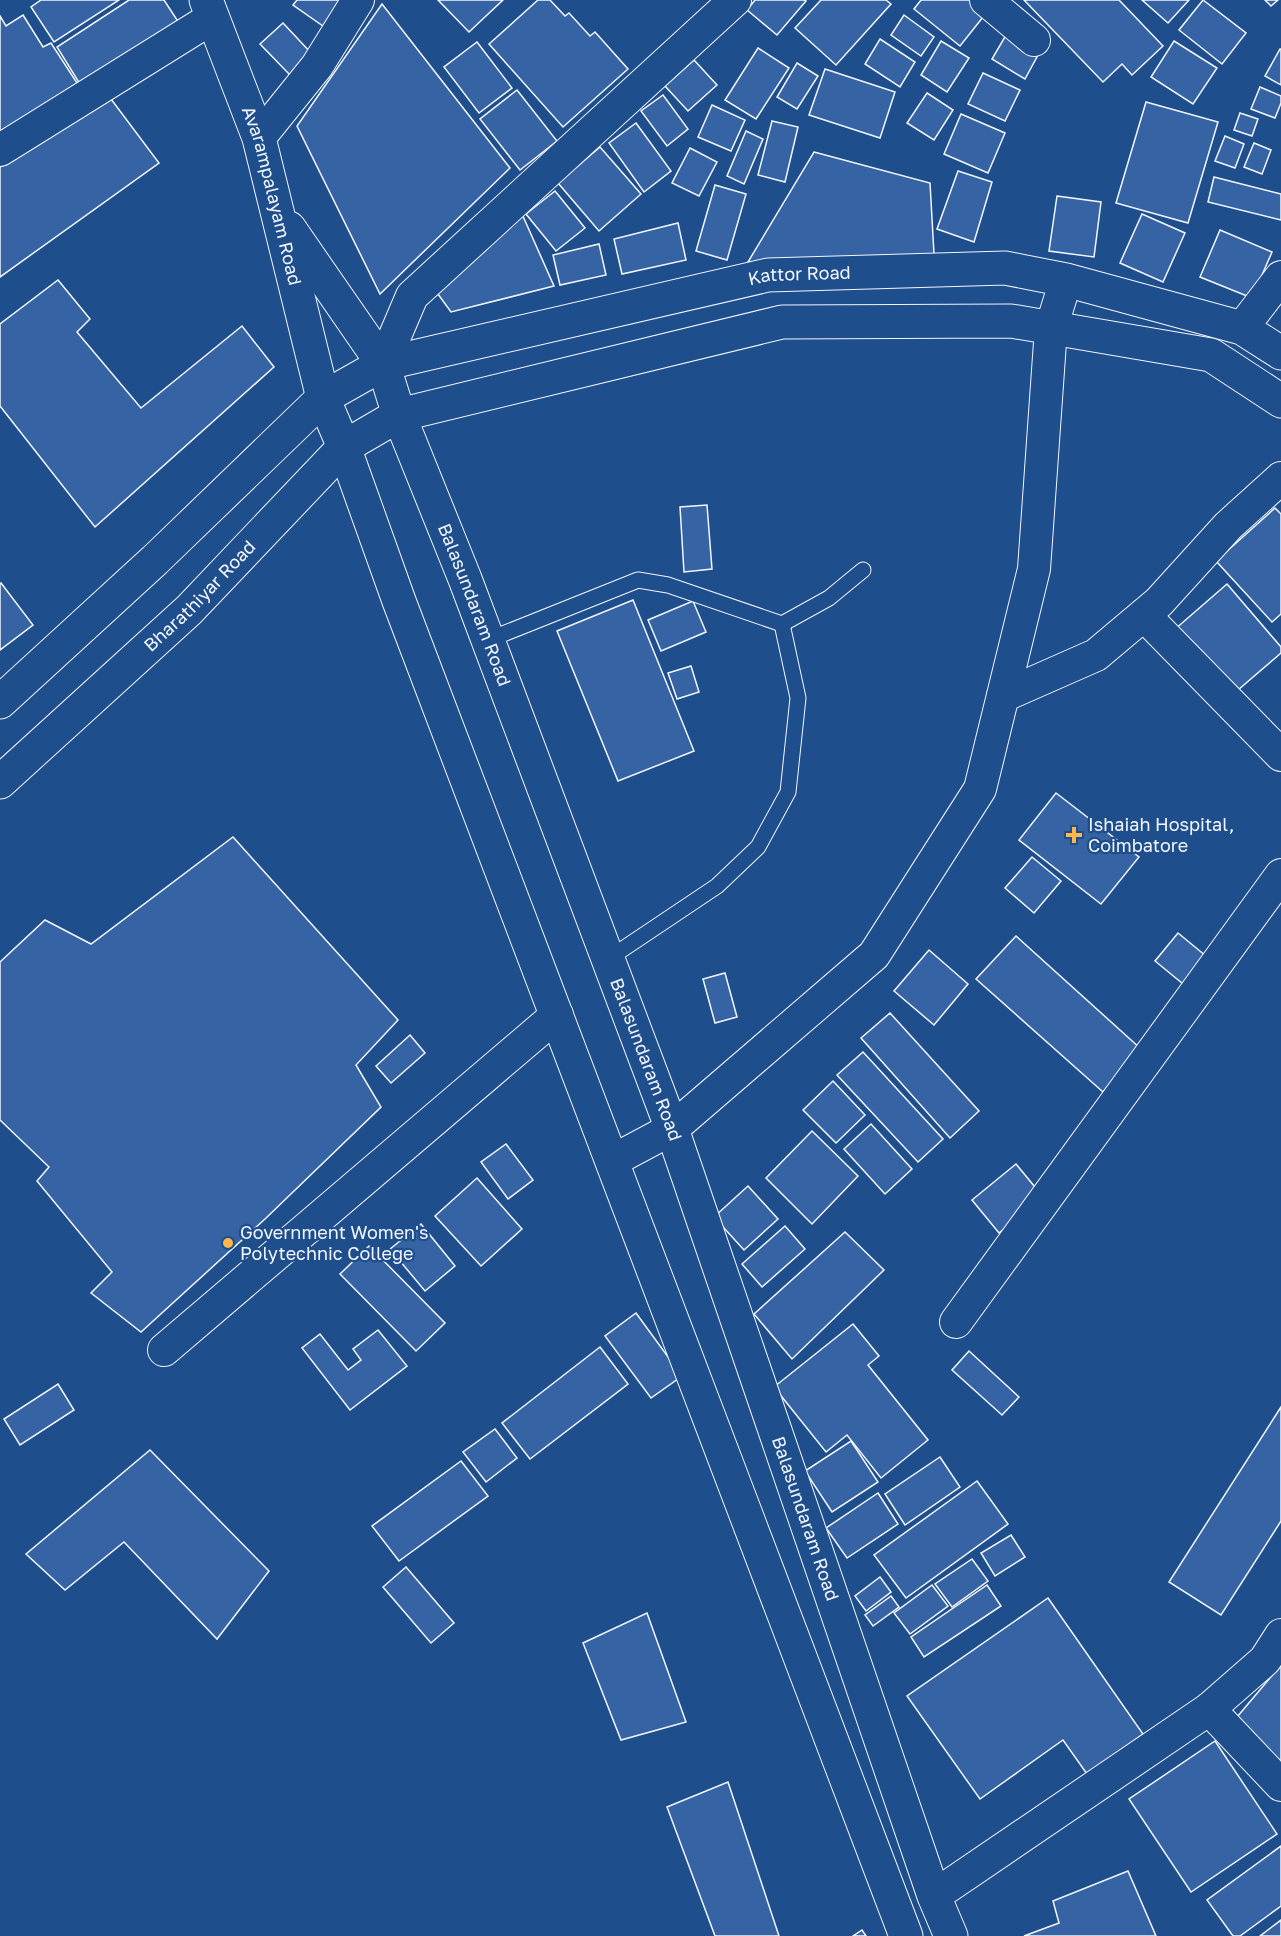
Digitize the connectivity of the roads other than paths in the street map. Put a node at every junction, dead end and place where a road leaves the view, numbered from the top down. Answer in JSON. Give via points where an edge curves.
{"nodes":[{"id":1,"x":358,"y":0,"type":"edge"},
{"id":2,"x":735,"y":0,"type":"edge"},
{"id":3,"x":986,"y":0,"type":"edge"},
{"id":4,"x":209,"y":9,"type":"edge"},
{"id":5,"x":1034,"y":40,"type":"dead end"},
{"id":6,"x":259,"y":138,"type":"junction"},
{"id":7,"x":0,"y":150,"type":"edge"},
{"id":8,"x":278,"y":212,"type":"junction"},
{"id":9,"x":1281,"y":277,"type":"edge"},
{"id":10,"x":1066,"y":280,"type":"junction"},
{"id":11,"x":1051,"y":328,"type":"junction"},
{"id":12,"x":1242,"y":328,"type":"junction"},
{"id":13,"x":1281,"y":353,"type":"edge"},
{"id":14,"x":383,"y":364,"type":"junction"},
{"id":15,"x":323,"y":398,"type":"junction"},
{"id":16,"x":1281,"y":401,"type":"edge"},
{"id":17,"x":399,"y":415,"type":"junction"},
{"id":18,"x":344,"y":447,"type":"junction"},
{"id":19,"x":1281,"y":478,"type":"edge"},
{"id":20,"x":864,"y":570,"type":"dead end"},
{"id":21,"x":1144,"y":615,"type":"junction"},
{"id":22,"x":782,"y":624,"type":"junction"},
{"id":23,"x":488,"y":640,"type":"junction"},
{"id":24,"x":1003,"y":696,"type":"junction"},
{"id":25,"x":0,"y":702,"type":"edge"},
{"id":26,"x":1281,"y":755,"type":"edge"},
{"id":27,"x":0,"y":782,"type":"edge"},
{"id":28,"x":1281,"y":875,"type":"edge"},
{"id":29,"x":608,"y":959,"type":"junction"},
{"id":30,"x":556,"y":1015,"type":"junction"},
{"id":31,"x":672,"y":1129,"type":"junction"},
{"id":32,"x":612,"y":1161,"type":"junction"},
{"id":33,"x":956,"y":1322,"type":"dead end"},
{"id":34,"x":164,"y":1350,"type":"dead end"},
{"id":35,"x":1281,"y":1635,"type":"edge"},
{"id":36,"x":1209,"y":1708,"type":"junction"},
{"id":37,"x":1281,"y":1785,"type":"edge"},
{"id":38,"x":933,"y":1896,"type":"junction"},
{"id":39,"x":906,"y":1936,"type":"edge"},
{"id":40,"x":951,"y":1936,"type":"edge"}],
"edges":[{"from":1,"to":6,"type":"street","via":[[317,66]]},
{"from":2,"to":14,"type":"street","via":[[412,296]]},
{"from":3,"to":5,"type":"street"},
{"from":4,"to":6,"type":"main road","name":"Avarampalayam Road"},
{"from":4,"to":7,"type":"street"},
{"from":6,"to":8,"type":"main road","name":"Avarampalayam Road"},
{"from":8,"to":14,"type":"main road","name":"Balasundaram Road"},
{"from":8,"to":15,"type":"main road","name":"Avarampalayam Road"},
{"from":9,"to":12,"type":"street"},
{"from":10,"to":11,"type":"street"},
{"from":10,"to":12,"type":"main road","name":"Kattor Road"},
{"from":10,"to":14,"type":"main road","name":"Kattor Road","via":[[1005,268],[768,275]]},
{"from":11,"to":16,"type":"main road","via":[[1211,355]]},
{"from":11,"to":17,"type":"main road","via":[[1011,321],[782,322]]},
{"from":11,"to":24,"type":"street","via":[[1034,569]]},
{"from":12,"to":13,"type":"main road","name":"Kattor Road"},
{"from":14,"to":15,"type":"main road","name":"Kattor Road"},
{"from":14,"to":17,"type":"main road","name":"Balasundaram Road"},
{"from":15,"to":18,"type":"main road"},
{"from":15,"to":25,"type":"main road"},
{"from":17,"to":18,"type":"main road","name":"Bharathiyar Road"},
{"from":17,"to":23,"type":"main road","name":"Balasundaram Road"},
{"from":18,"to":27,"type":"main road","name":"Bharathiyar Road","via":[[189,610]]},
{"from":18,"to":30,"type":"main road"},
{"from":19,"to":21,"type":"street","via":[[1228,526]]},
{"from":20,"to":22,"type":"lane","via":[[829,598]]},
{"from":21,"to":24,"type":"street","via":[[1096,655]]},
{"from":21,"to":26,"type":"street"},
{"from":22,"to":23,"type":"lane","via":[[668,585],[638,580]]},
{"from":22,"to":29,"type":"lane","via":[[798,698],[788,792],[758,847],[717,886]]},
{"from":23,"to":29,"type":"main road","name":"Balasundaram Road"},
{"from":24,"to":31,"type":"street","via":[[980,789],[874,955]]},
{"from":28,"to":33,"type":"street"},
{"from":29,"to":31,"type":"main road","name":"Balasundaram Road"},
{"from":30,"to":32,"type":"main road"},
{"from":30,"to":34,"type":"street"},
{"from":31,"to":32,"type":"street"},
{"from":31,"to":38,"type":"main road","name":"Balasundaram Road"},
{"from":32,"to":39,"type":"main road"},
{"from":35,"to":36,"type":"street","via":[[1265,1660]]},
{"from":36,"to":37,"type":"street"},
{"from":36,"to":38,"type":"street"},
{"from":38,"to":40,"type":"main road","name":"Balasundaram Road"}]}
